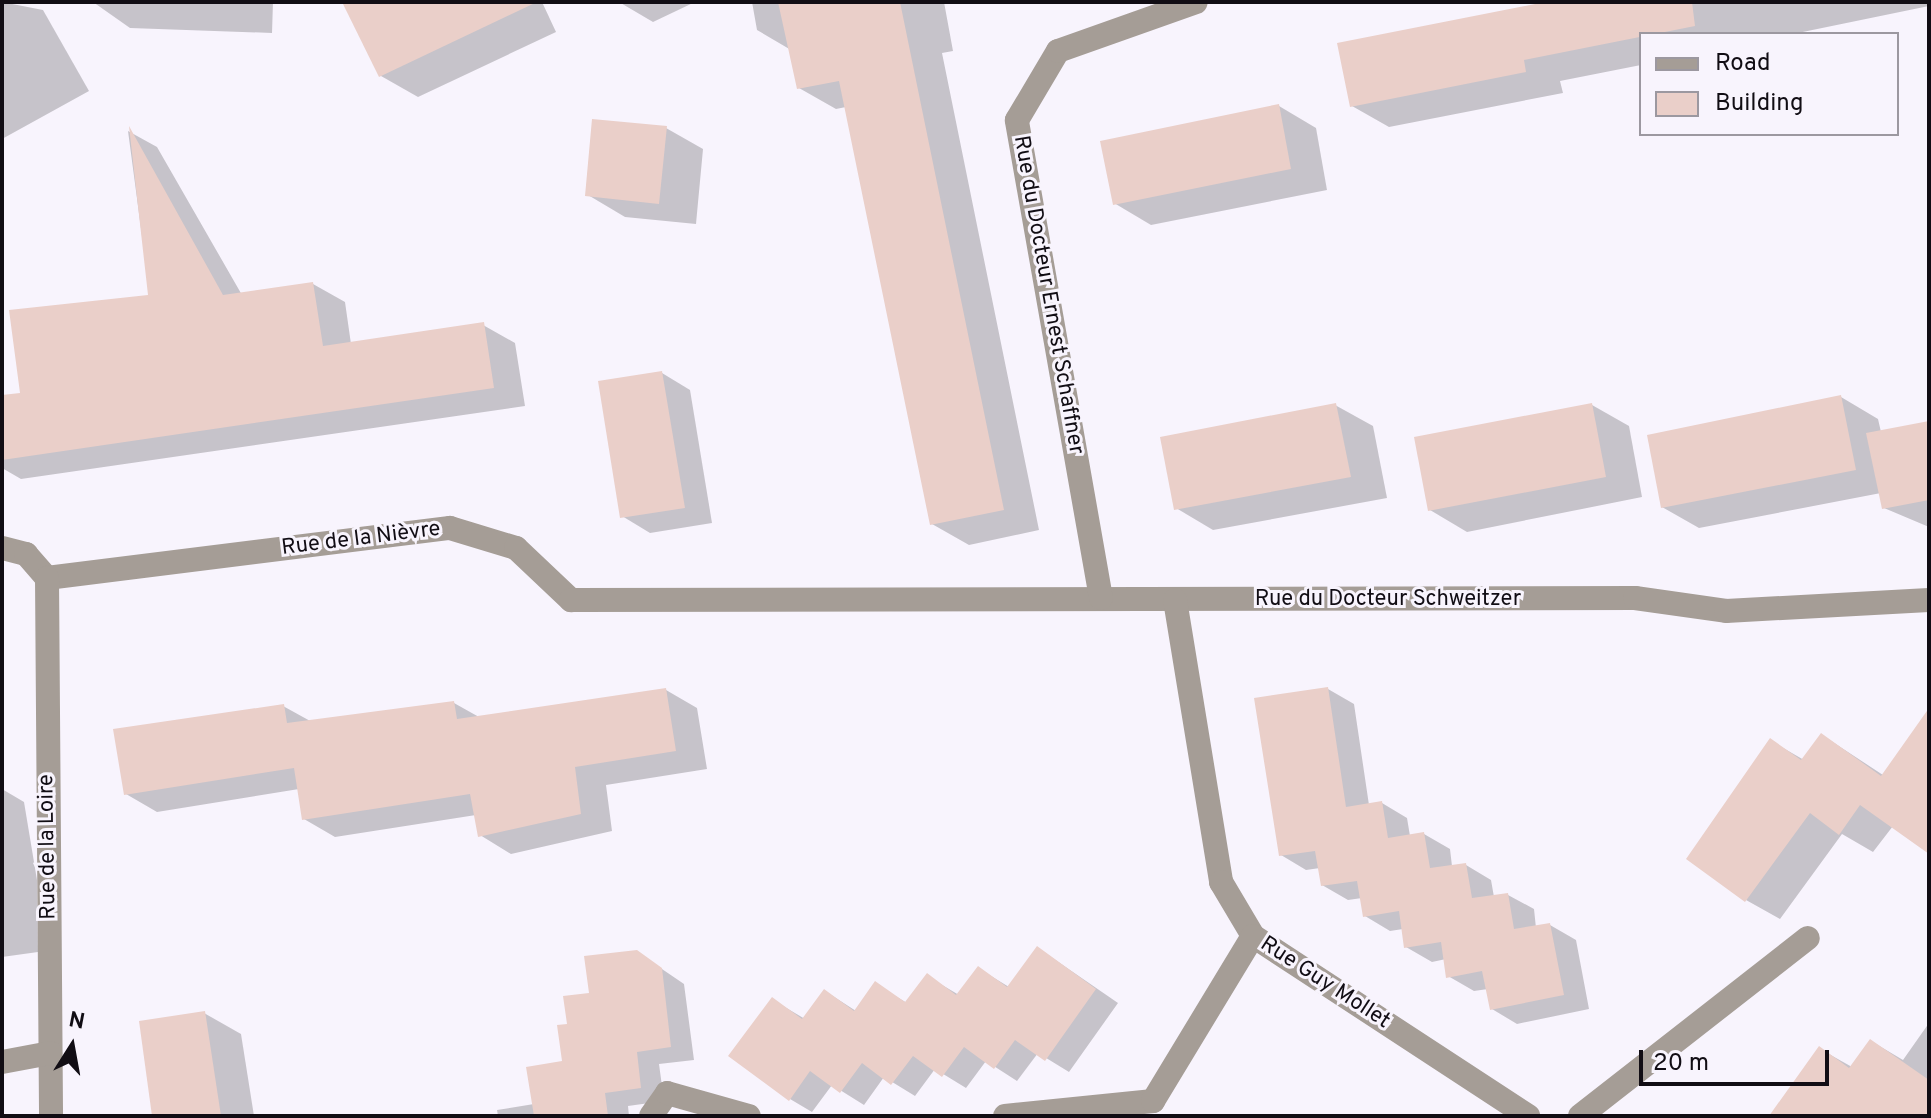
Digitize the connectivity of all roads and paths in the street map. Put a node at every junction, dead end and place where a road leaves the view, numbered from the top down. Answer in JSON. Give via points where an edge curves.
{"nodes":[{"id":1,"x":1196,"y":2,"type":"edge"},
{"id":2,"x":2,"y":548,"type":"edge"},
{"id":3,"x":47,"y":578,"type":"junction"},
{"id":4,"x":1101,"y":598,"type":"junction"},
{"id":5,"x":845,"y":599,"type":"joint"},
{"id":6,"x":1175,"y":600,"type":"junction"},
{"id":7,"x":1929,"y":600,"type":"edge"},
{"id":8,"x":1253,"y":936,"type":"junction"},
{"id":9,"x":1808,"y":938,"type":"dead end"},
{"id":10,"x":50,"y":1053,"type":"junction"},
{"id":11,"x":2,"y":1062,"type":"edge"},
{"id":12,"x":51,"y":1116,"type":"edge"},
{"id":13,"x":651,"y":1116,"type":"edge"},
{"id":14,"x":749,"y":1116,"type":"edge"},
{"id":15,"x":1005,"y":1116,"type":"edge"},
{"id":16,"x":1528,"y":1116,"type":"edge"},
{"id":17,"x":1580,"y":1116,"type":"edge"}],
"edges":[{"from":1,"to":4,"type":"street","name":"Rue du Docteur Ernest Schaffner","via":[[1058,51],[1017,120]]},
{"from":2,"to":3,"type":"street","via":[[26,554]]},
{"from":3,"to":5,"type":"street","name":"Rue de la Nièvre","via":[[450,528],[516,548],[571,600]]},
{"from":3,"to":10,"type":"street","name":"Rue de la Loire"},
{"from":4,"to":5,"type":"street","name":"Rue du Docteur Schweitzer"},
{"from":4,"to":6,"type":"street","name":"Rue du Docteur Schweitzer"},
{"from":6,"to":7,"type":"street","name":"Rue du Docteur Schweitzer","via":[[1635,598],[1726,611]]},
{"from":6,"to":8,"type":"street","name":"Rue Guy Mollet","via":[[1221,882]]},
{"from":8,"to":15,"type":"street","via":[[1153,1101]]},
{"from":8,"to":16,"type":"street","name":"Rue Guy Mollet"},
{"from":9,"to":17,"type":"street"},
{"from":10,"to":11,"type":"street"},
{"from":10,"to":12,"type":"street","name":"Rue de la Loire"},
{"from":13,"to":14,"type":"street","via":[[667,1093]]}]}
